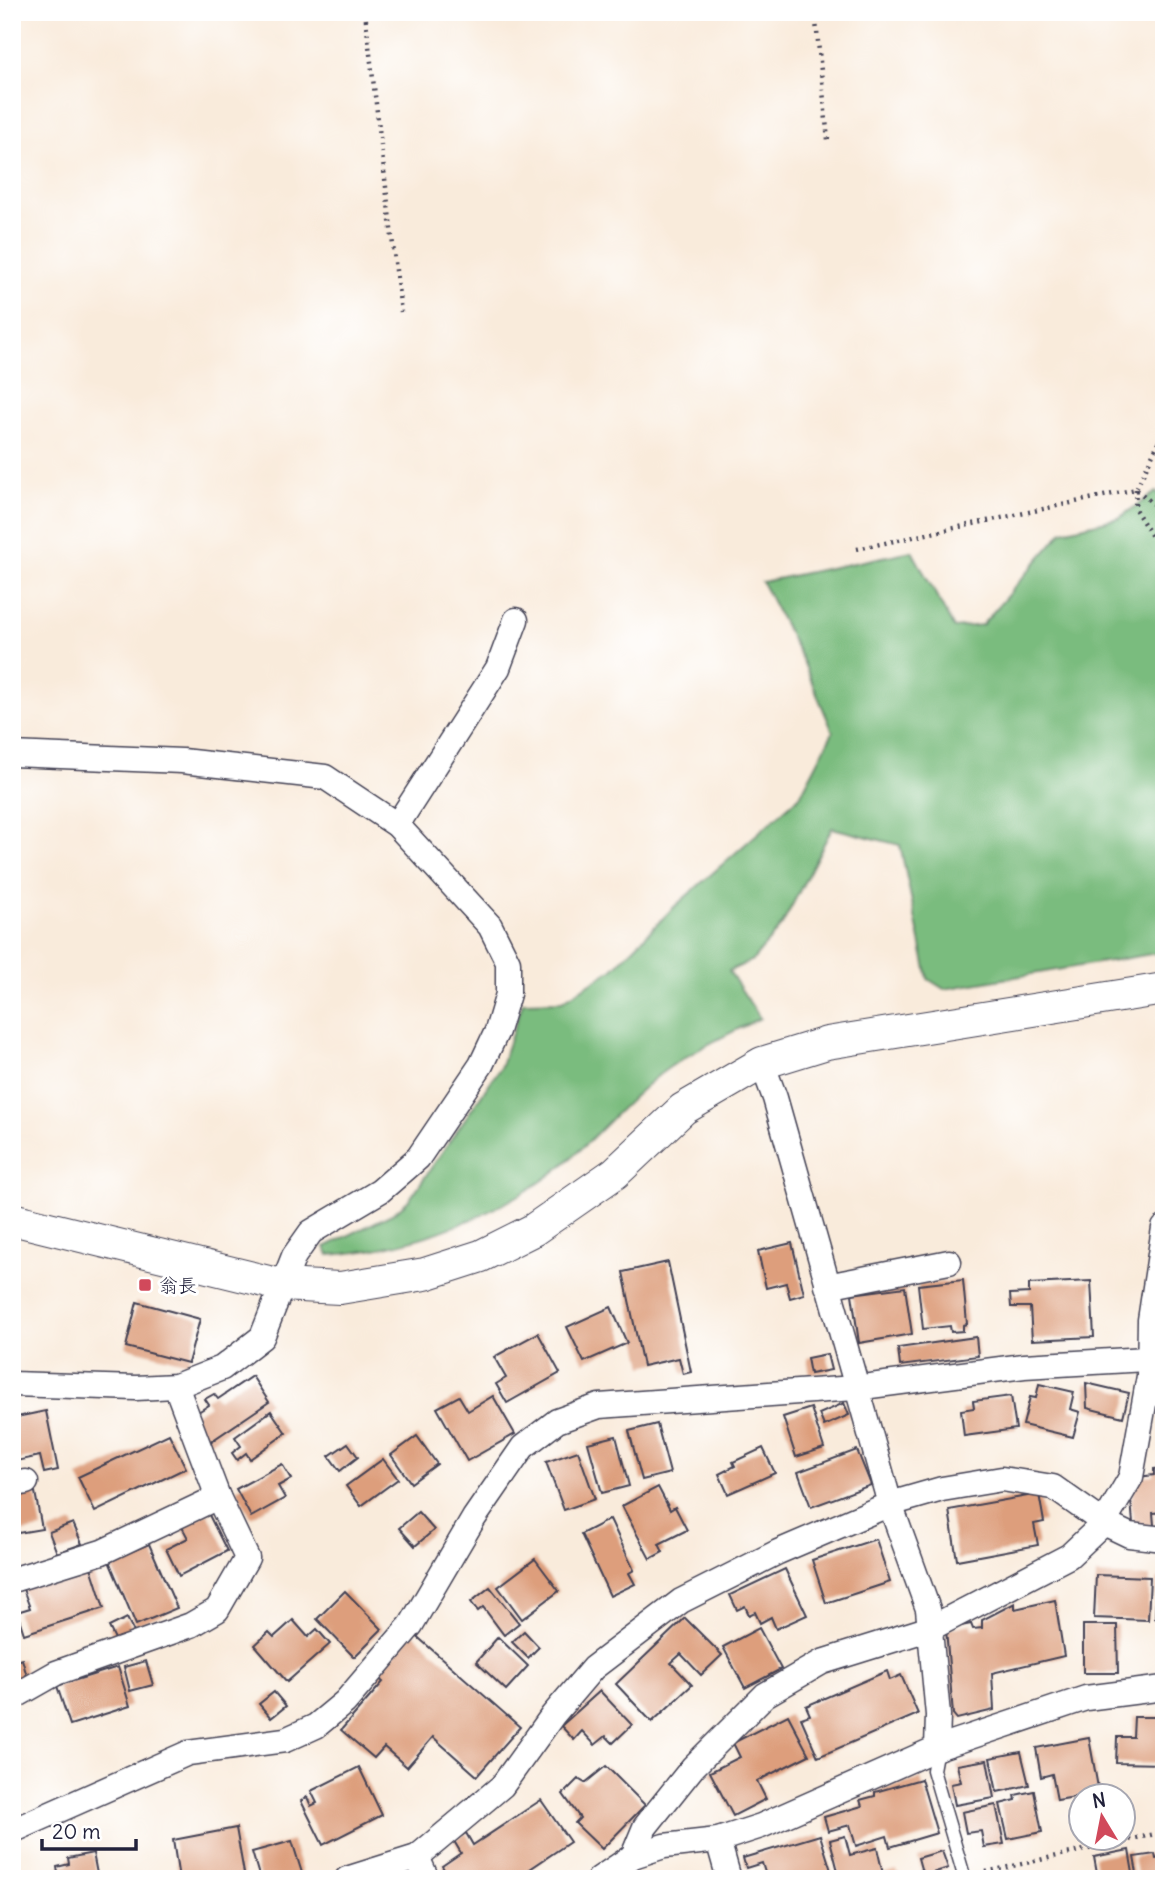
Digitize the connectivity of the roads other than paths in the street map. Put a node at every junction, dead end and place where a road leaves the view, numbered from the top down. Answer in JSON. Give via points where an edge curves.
{"nodes":[{"id":1,"x":516,"y":620,"type":"dead end"},
{"id":2,"x":12,"y":754,"type":"edge"},
{"id":3,"x":397,"y":825,"type":"junction"},
{"id":4,"x":1164,"y":989,"type":"edge"},
{"id":5,"x":762,"y":1063,"type":"junction"},
{"id":6,"x":12,"y":1219,"type":"edge"},
{"id":7,"x":1164,"y":1228,"type":"edge"},
{"id":8,"x":949,"y":1262,"type":"dead end"},
{"id":9,"x":281,"y":1285,"type":"junction"},
{"id":10,"x":827,"y":1286,"type":"junction"},
{"id":11,"x":1157,"y":1359,"type":"edge"},
{"id":12,"x":12,"y":1384,"type":"edge"},
{"id":13,"x":176,"y":1386,"type":"junction"},
{"id":14,"x":855,"y":1388,"type":"junction"},
{"id":15,"x":218,"y":1497,"type":"junction"},
{"id":16,"x":890,"y":1504,"type":"junction"},
{"id":17,"x":1104,"y":1523,"type":"junction"},
{"id":18,"x":1164,"y":1539,"type":"edge"},
{"id":19,"x":12,"y":1580,"type":"edge"},
{"id":20,"x":930,"y":1628,"type":"junction"},
{"id":21,"x":1164,"y":1688,"type":"edge"},
{"id":22,"x":12,"y":1698,"type":"edge"},
{"id":23,"x":937,"y":1748,"type":"junction"},
{"id":24,"x":12,"y":1831,"type":"edge"},
{"id":25,"x":718,"y":1840,"type":"junction"},
{"id":26,"x":633,"y":1856,"type":"junction"},
{"id":27,"x":422,"y":1868,"type":"edge"},
{"id":28,"x":965,"y":1878,"type":"edge"},
{"id":29,"x":347,"y":1879,"type":"edge"},
{"id":30,"x":599,"y":1879,"type":"edge"},
{"id":31,"x":729,"y":1879,"type":"edge"}],
"edges":[{"from":1,"to":3,"type":"street","via":[[498,668]]},
{"from":2,"to":3,"type":"street","via":[[182,761],[325,777]]},
{"from":3,"to":9,"type":"street","via":[[491,926],[508,962],[508,994],[481,1065],[418,1158],[380,1191],[312,1232],[293,1256]]},
{"from":4,"to":5,"type":"street","via":[[827,1043]]},
{"from":5,"to":9,"type":"street","via":[[684,1109],[615,1173],[533,1230],[481,1256],[425,1274],[340,1288]]},
{"from":5,"to":10,"type":"street"},
{"from":6,"to":9,"type":"street"},
{"from":7,"to":11,"type":"street","via":[[1150,1320]]},
{"from":8,"to":10,"type":"street"},
{"from":9,"to":13,"type":"street","via":[[262,1337],[222,1368]]},
{"from":10,"to":14,"type":"street"},
{"from":11,"to":14,"type":"street","via":[[1024,1366]]},
{"from":11,"to":17,"type":"street","via":[[1131,1477]]},
{"from":12,"to":13,"type":"street"},
{"from":13,"to":15,"type":"street"},
{"from":14,"to":16,"type":"street"},
{"from":14,"to":24,"type":"street","via":[[599,1406],[558,1421],[523,1447],[474,1518],[411,1625],[345,1702],[316,1726],[285,1741],[188,1753]]},
{"from":15,"to":19,"type":"street","via":[[102,1552]]},
{"from":15,"to":22,"type":"street","via":[[247,1558],[217,1610],[171,1633],[56,1673]]},
{"from":16,"to":17,"type":"street","via":[[1002,1479],[1053,1487]]},
{"from":16,"to":20,"type":"street","via":[[928,1609]]},
{"from":16,"to":27,"type":"street","via":[[681,1601],[632,1635],[593,1668],[502,1786]]},
{"from":17,"to":18,"type":"street","via":[[1129,1535]]},
{"from":17,"to":20,"type":"street","via":[[1069,1556]]},
{"from":20,"to":23,"type":"street"},
{"from":20,"to":26,"type":"street","via":[[822,1662],[765,1695],[693,1767],[645,1827]]},
{"from":21,"to":23,"type":"street","via":[[1086,1698]]},
{"from":23,"to":25,"type":"street","via":[[761,1826]]},
{"from":23,"to":28,"type":"lane","via":[[933,1770]]},
{"from":25,"to":26,"type":"street","via":[[664,1846]]},
{"from":25,"to":31,"type":"street"},
{"from":26,"to":30,"type":"street"},
{"from":27,"to":29,"type":"street"}]}
